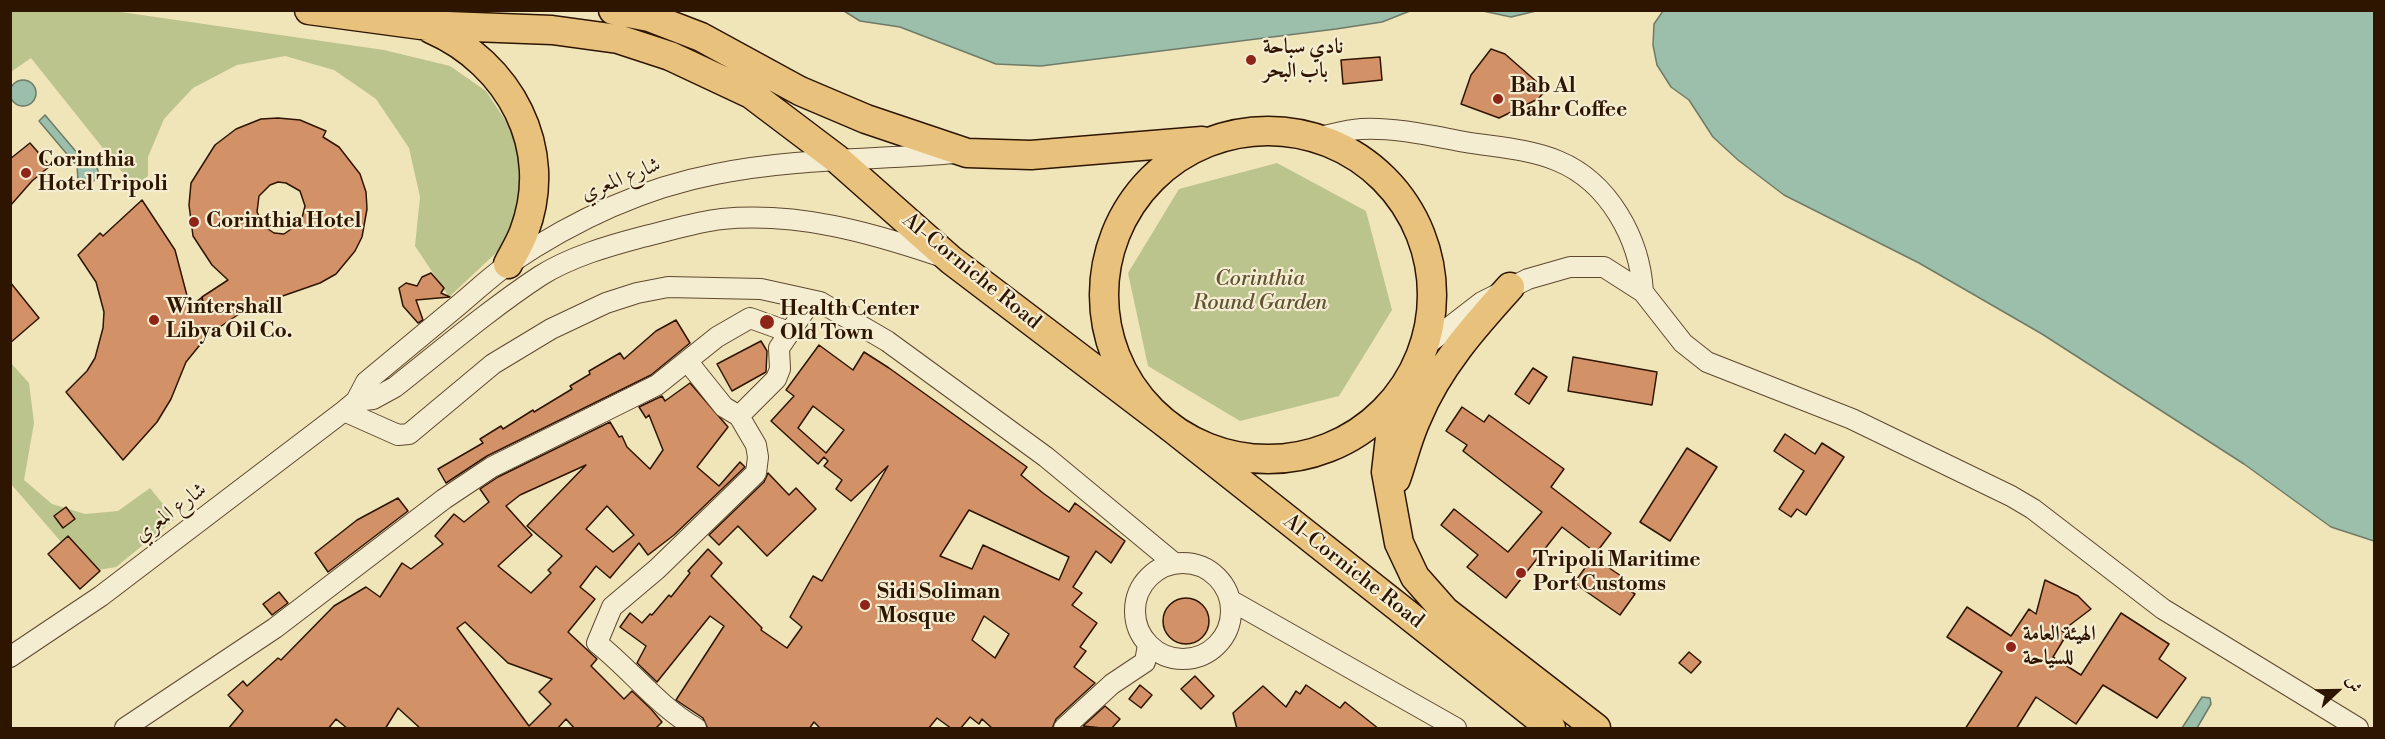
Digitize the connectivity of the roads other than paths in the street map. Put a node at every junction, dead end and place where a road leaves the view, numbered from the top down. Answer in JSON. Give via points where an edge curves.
{"nodes":[{"id":1,"x":309,"y":10,"type":"edge"},
{"id":2,"x":613,"y":10,"type":"edge"},
{"id":3,"x":421,"y":25,"type":"junction"},
{"id":4,"x":1316,"y":138,"type":"junction"},
{"id":5,"x":1213,"y":140,"type":"junction"},
{"id":6,"x":967,"y":153,"type":"junction"},
{"id":7,"x":837,"y":159,"type":"junction"},
{"id":8,"x":1630,"y":234,"type":"junction"},
{"id":9,"x":951,"y":260,"type":"junction"},
{"id":10,"x":508,"y":264,"type":"junction"},
{"id":11,"x":1604,"y":267,"type":"junction"},
{"id":12,"x":1510,"y":287,"type":"junction"},
{"id":13,"x":749,"y":288,"type":"junction"},
{"id":14,"x":1643,"y":292,"type":"junction"},
{"id":15,"x":811,"y":301,"type":"junction"},
{"id":16,"x":750,"y":318,"type":"junction"},
{"id":17,"x":789,"y":332,"type":"junction"},
{"id":18,"x":1425,"y":346,"type":"junction"},
{"id":19,"x":688,"y":362,"type":"junction"},
{"id":20,"x":1394,"y":402,"type":"junction"},
{"id":21,"x":350,"y":406,"type":"junction"},
{"id":22,"x":739,"y":416,"type":"junction"},
{"id":23,"x":1168,"y":425,"type":"junction"},
{"id":24,"x":1390,"y":507,"type":"junction"},
{"id":25,"x":1174,"y":563,"type":"junction"},
{"id":26,"x":1230,"y":600,"type":"junction"},
{"id":27,"x":1148,"y":645,"type":"junction"},
{"id":28,"x":10,"y":657,"type":"edge"},
{"id":29,"x":688,"y":727,"type":"edge"},
{"id":30,"x":125,"y":729,"type":"edge"},
{"id":31,"x":1064,"y":729,"type":"edge"},
{"id":32,"x":1456,"y":729,"type":"edge"},
{"id":33,"x":1551,"y":729,"type":"edge"},
{"id":34,"x":1596,"y":729,"type":"edge"},
{"id":35,"x":2358,"y":729,"type":"edge"}],
"edges":[{"from":1,"to":3,"type":"highway","name":"Al-Corniche Road"},
{"from":2,"to":6,"type":"highway","via":[[649,17],[701,37],[800,91],[866,119]]},
{"from":3,"to":7,"type":"highway","name":"Al-Corniche Road","via":[[552,30],[618,39],[670,56],[751,94]]},
{"from":3,"to":10,"type":"highway","via":[[455,39],[484,62],[508,90],[524,123],[533,159],[533,196],[525,231]]},
{"from":4,"to":5,"type":"highway","via":[[1282,131],[1247,132]]},
{"from":4,"to":8,"type":"street","via":[[1361,129],[1438,137],[1544,156],[1571,167],[1605,196]]},
{"from":4,"to":18,"type":"highway","via":[[1368,164],[1389,184],[1411,215],[1429,260],[1433,289]]},
{"from":5,"to":6,"type":"highway","via":[[1031,155]]},
{"from":5,"to":23,"type":"highway","via":[[1172,162],[1154,177],[1132,204],[1115,235],[1106,269],[1108,327],[1123,371],[1142,401]]},
{"from":6,"to":7,"type":"street","name":"شارع المعري"},
{"from":7,"to":9,"type":"highway","name":"Al-Corniche Road"},
{"from":7,"to":10,"type":"street","name":"شارع المعري","via":[[715,174],[656,189],[606,209]]},
{"from":8,"to":11,"type":"street","via":[[1628,255],[1616,265]]},
{"from":8,"to":14,"type":"street","via":[[1640,262]]},
{"from":9,"to":21,"type":"street","name":"شارع المعري","via":[[878,235],[797,219],[721,219],[689,225],[570,260],[541,275],[395,387]]},
{"from":9,"to":23,"type":"highway","name":"Al-Corniche Road"},
{"from":10,"to":21,"type":"street","name":"شارع المعري","via":[[366,382]]},
{"from":11,"to":12,"type":"street","via":[[1570,267]]},
{"from":11,"to":14,"type":"street"},
{"from":12,"to":18,"type":"street","via":[[1463,315]]},
{"from":12,"to":24,"type":"highway","via":[[1439,374],[1416,418]]},
{"from":13,"to":15,"type":"street"},
{"from":13,"to":16,"type":"street"},
{"from":13,"to":21,"type":"street","via":[[668,287],[606,303],[551,329],[493,364],[409,434],[398,435]]},
{"from":14,"to":35,"type":"street","via":[[1677,337],[1707,362],[1852,419],[2011,496],[2163,609]]},
{"from":15,"to":17,"type":"street"},
{"from":15,"to":25,"type":"street","via":[[851,318],[953,388],[1046,457]]},
{"from":16,"to":17,"type":"street"},
{"from":16,"to":19,"type":"street","via":[[717,337]]},
{"from":17,"to":22,"type":"street","via":[[779,348],[777,379]]},
{"from":18,"to":20,"type":"highway"},
{"from":19,"to":22,"type":"street","via":[[724,407]]},
{"from":19,"to":30,"type":"street","via":[[657,385],[492,466],[274,628]]},
{"from":20,"to":23,"type":"highway","via":[[1363,430],[1345,440],[1326,450],[1286,459],[1244,458],[1204,447]]},
{"from":20,"to":24,"type":"highway","name":"Al-Corniche Road","via":[[1386,472]]},
{"from":21,"to":28,"type":"street","name":"شارع المعري","via":[[101,596]]},
{"from":22,"to":29,"type":"street","via":[[756,445],[756,473],[612,607],[597,644]]},
{"from":23,"to":33,"type":"highway","name":"Al-Corniche Road"},
{"from":24,"to":34,"type":"highway","name":"Al-Corniche Road","via":[[1405,559],[1415,577],[1445,611]]},
{"from":25,"to":26,"type":"street","via":[[1199,565],[1211,571]]},
{"from":25,"to":27,"type":"street","via":[[1149,575],[1135,602],[1134,618]]},
{"from":26,"to":27,"type":"street","via":[[1225,635],[1206,654],[1176,659],[1161,655]]},
{"from":26,"to":32,"type":"street"},
{"from":27,"to":31,"type":"street","via":[[1145,662],[1112,684]]}]}
